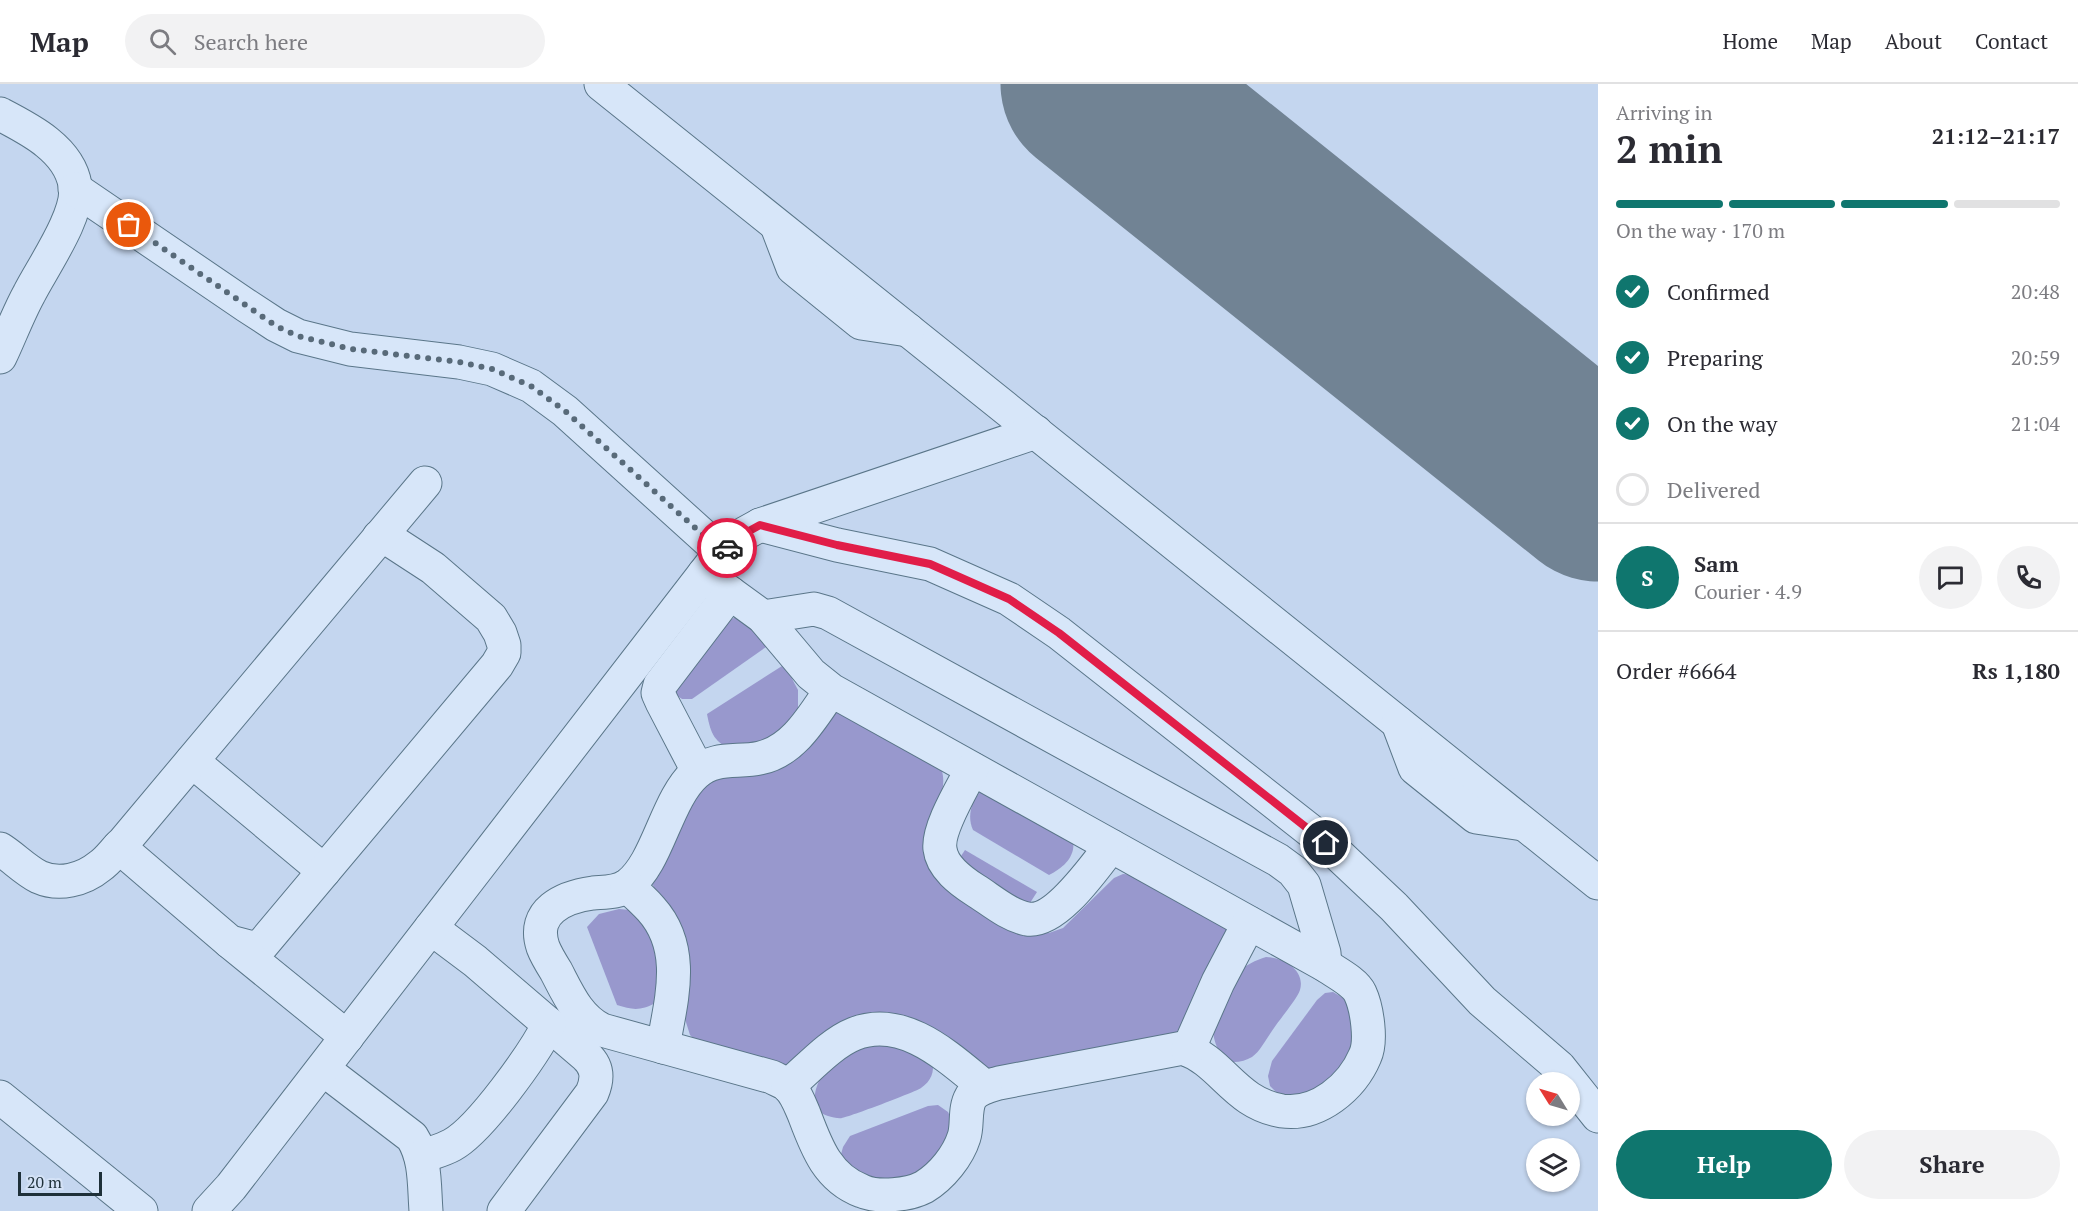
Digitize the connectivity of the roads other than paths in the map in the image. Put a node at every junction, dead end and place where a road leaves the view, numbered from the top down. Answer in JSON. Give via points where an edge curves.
{"nodes":[{"id":1,"x":601,"y":84,"type":"edge"},
{"id":2,"x":0,"y":114,"type":"edge"},
{"id":3,"x":75,"y":189,"type":"junction"},
{"id":4,"x":0,"y":357,"type":"edge"},
{"id":5,"x":1036,"y":432,"type":"junction"},
{"id":6,"x":425,"y":483,"type":"dead end"},
{"id":7,"x":760,"y":525,"type":"junction"},
{"id":8,"x":379,"y":537,"type":"junction"},
{"id":9,"x":713,"y":563,"type":"junction"},
{"id":10,"x":730,"y":592,"type":"junction"},
{"id":11,"x":763,"y":616,"type":"junction"},
{"id":12,"x":831,"y":690,"type":"junction"},
{"id":13,"x":192,"y":761,"type":"junction"},
{"id":14,"x":972,"y":769,"type":"junction"},
{"id":15,"x":698,"y":771,"type":"junction"},
{"id":16,"x":1111,"y":846,"type":"junction"},
{"id":17,"x":119,"y":847,"type":"junction"},
{"id":18,"x":0,"y":849,"type":"edge"},
{"id":19,"x":324,"y":871,"type":"junction"},
{"id":20,"x":1598,"y":883,"type":"edge"},
{"id":21,"x":627,"y":886,"type":"junction"},
{"id":22,"x":1250,"y":923,"type":"junction"},
{"id":23,"x":431,"y":928,"type":"junction"},
{"id":24,"x":230,"y":942,"type":"junction"},
{"id":25,"x":1325,"y":965,"type":"junction"},
{"id":26,"x":549,"y":1024,"type":"junction"},
{"id":27,"x":347,"y":1037,"type":"junction"},
{"id":28,"x":663,"y":1047,"type":"junction"},
{"id":29,"x":1188,"y":1050,"type":"junction"},
{"id":30,"x":323,"y":1069,"type":"junction"},
{"id":31,"x":788,"y":1086,"type":"junction"},
{"id":32,"x":985,"y":1087,"type":"junction"},
{"id":33,"x":0,"y":1097,"type":"edge"},
{"id":34,"x":1598,"y":1116,"type":"edge"},
{"id":35,"x":421,"y":1157,"type":"junction"},
{"id":36,"x":141,"y":1211,"type":"edge"},
{"id":37,"x":209,"y":1211,"type":"edge"},
{"id":38,"x":426,"y":1211,"type":"edge"},
{"id":39,"x":504,"y":1211,"type":"edge"}],
"edges":[{"from":1,"to":5,"type":"lane","via":[[777,225],[793,268],[861,323],[908,330]]},
{"from":2,"to":3,"type":"lane","via":[[27,128],[60,154]]},
{"from":3,"to":4,"type":"lane","via":[[75,205]]},
{"from":3,"to":9,"type":"lane","via":[[276,326],[298,336],[351,349],[492,369],[531,386],[565,411]]},
{"from":5,"to":7,"type":"lane"},
{"from":5,"to":20,"type":"lane","via":[[1397,722],[1415,768],[1476,817],[1525,824]]},
{"from":6,"to":8,"type":"lane"},
{"from":7,"to":9,"type":"lane","via":[[740,536]]},
{"from":7,"to":34,"type":"lane","via":[[930,564],[1009,599],[1059,633],[1326,843],[1394,907],[1482,1001],[1559,1067]]},
{"from":8,"to":13,"type":"lane"},
{"from":8,"to":19,"type":"lane","via":[[424,562],[491,618],[500,633],[504,653]]},
{"from":9,"to":10,"type":"lane"},
{"from":9,"to":23,"type":"lane"},
{"from":10,"to":11,"type":"lane"},
{"from":10,"to":15,"type":"lane","via":[[660,685],[658,693]]},
{"from":11,"to":12,"type":"lane","via":[[811,674]]},
{"from":11,"to":25,"type":"lane","via":[[814,609],[828,613],[1278,860],[1304,885]]},
{"from":12,"to":14,"type":"lane"},
{"from":12,"to":15,"type":"lane","via":[[799,735],[780,749],[761,758],[725,760]]},
{"from":13,"to":17,"type":"lane"},
{"from":13,"to":19,"type":"lane"},
{"from":14,"to":16,"type":"lane"},
{"from":14,"to":16,"type":"lane","via":[[942,831],[940,849],[960,880],[1006,910],[1029,919],[1046,916]]},
{"from":15,"to":21,"type":"lane","via":[[681,793],[643,867]]},
{"from":16,"to":22,"type":"lane"},
{"from":17,"to":18,"type":"lane","via":[[84,876],[53,882],[37,876]]},
{"from":17,"to":24,"type":"lane"},
{"from":19,"to":24,"type":"lane","via":[[262,945],[242,947]]},
{"from":21,"to":28,"type":"lane","via":[[651,909],[670,944],[675,973]]},
{"from":21,"to":28,"type":"lane","via":[[562,900],[542,925],[543,948],[577,1009],[591,1025]]},
{"from":22,"to":25,"type":"lane"},
{"from":22,"to":29,"type":"lane"},
{"from":23,"to":26,"type":"lane"},
{"from":23,"to":27,"type":"lane"},
{"from":24,"to":27,"type":"lane"},
{"from":25,"to":29,"type":"lane","via":[[1359,991],[1368,1029],[1366,1055],[1350,1081],[1331,1099],[1285,1111],[1259,1105]]},
{"from":26,"to":35,"type":"lane","via":[[524,1065],[468,1133],[453,1145]]},
{"from":26,"to":39,"type":"lane","via":[[593,1062],[597,1081]]},
{"from":27,"to":30,"type":"lane"},
{"from":28,"to":31,"type":"lane","via":[[772,1077]]},
{"from":29,"to":32,"type":"lane","via":[[1174,1048]]},
{"from":30,"to":35,"type":"lane","via":[[412,1137]]},
{"from":30,"to":37,"type":"lane"},
{"from":31,"to":32,"type":"lane","via":[[853,1034],[874,1029],[897,1030],[917,1037]]},
{"from":31,"to":32,"type":"lane","via":[[801,1107],[818,1152],[832,1171],[870,1195],[895,1195],[924,1187],[943,1171],[965,1136],[968,1104]]},
{"from":33,"to":36,"type":"lane"},
{"from":35,"to":38,"type":"lane"}]}
